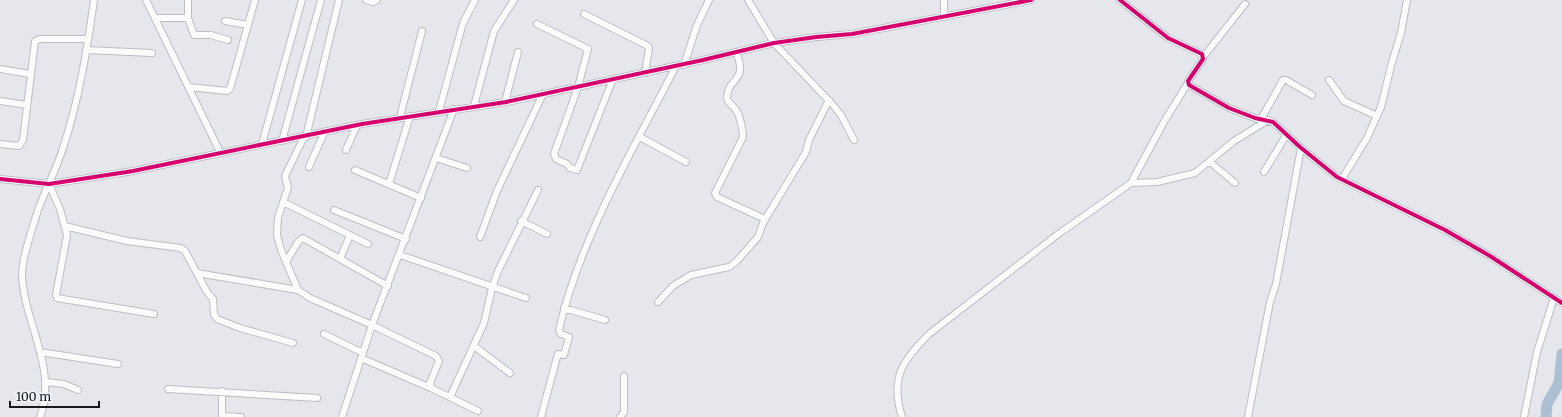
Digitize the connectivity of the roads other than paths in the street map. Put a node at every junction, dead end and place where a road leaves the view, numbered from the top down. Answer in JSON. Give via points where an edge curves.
{"nodes":[{"id":1,"x":94,"y":0,"type":"edge"},
{"id":2,"x":146,"y":0,"type":"edge"},
{"id":3,"x":188,"y":0,"type":"edge"},
{"id":4,"x":255,"y":0,"type":"edge"},
{"id":5,"x":302,"y":0,"type":"edge"},
{"id":6,"x":321,"y":0,"type":"edge"},
{"id":7,"x":339,"y":0,"type":"edge"},
{"id":8,"x":366,"y":0,"type":"edge"},
{"id":9,"x":377,"y":0,"type":"edge"},
{"id":10,"x":475,"y":0,"type":"edge"},
{"id":11,"x":514,"y":0,"type":"edge"},
{"id":12,"x":703,"y":0,"type":"edge"},
{"id":13,"x":709,"y":0,"type":"edge"},
{"id":14,"x":748,"y":0,"type":"edge"},
{"id":15,"x":944,"y":0,"type":"edge"},
{"id":16,"x":1031,"y":0,"type":"edge"},
{"id":17,"x":1120,"y":0,"type":"edge"},
{"id":18,"x":1406,"y":1,"type":"edge"},
{"id":19,"x":1128,"y":2,"type":"edge"},
{"id":20,"x":1245,"y":4,"type":"dead end"},
{"id":21,"x":704,"y":10,"type":"junction"},
{"id":22,"x":584,"y":14,"type":"dead end"},
{"id":23,"x":944,"y":17,"type":"junction"},
{"id":24,"x":155,"y":18,"type":"junction"},
{"id":25,"x":188,"y":18,"type":"junction"},
{"id":26,"x":226,"y":21,"type":"dead end"},
{"id":27,"x":537,"y":24,"type":"dead end"},
{"id":28,"x":248,"y":25,"type":"junction"},
{"id":29,"x":422,"y":30,"type":"dead end"},
{"id":30,"x":88,"y":39,"type":"junction"},
{"id":31,"x":228,"y":40,"type":"dead end"},
{"id":32,"x":774,"y":43,"type":"junction"},
{"id":33,"x":86,"y":50,"type":"junction"},
{"id":34,"x":518,"y":52,"type":"dead end"},
{"id":35,"x":736,"y":52,"type":"junction"},
{"id":36,"x":152,"y":53,"type":"dead end"},
{"id":37,"x":1204,"y":56,"type":"junction"},
{"id":38,"x":684,"y":65,"type":"junction"},
{"id":39,"x":676,"y":66,"type":"junction"},
{"id":40,"x":0,"y":69,"type":"edge"},
{"id":41,"x":645,"y":73,"type":"junction"},
{"id":42,"x":30,"y":74,"type":"junction"},
{"id":43,"x":613,"y":79,"type":"junction"},
{"id":44,"x":1329,"y":80,"type":"dead end"},
{"id":45,"x":1188,"y":83,"type":"junction"},
{"id":46,"x":188,"y":87,"type":"junction"},
{"id":47,"x":578,"y":87,"type":"junction"},
{"id":48,"x":543,"y":94,"type":"junction"},
{"id":49,"x":1312,"y":95,"type":"dead end"},
{"id":50,"x":829,"y":100,"type":"junction"},
{"id":51,"x":0,"y":101,"type":"edge"},
{"id":52,"x":505,"y":102,"type":"junction"},
{"id":53,"x":27,"y":105,"type":"junction"},
{"id":54,"x":474,"y":106,"type":"junction"},
{"id":55,"x":454,"y":109,"type":"junction"},
{"id":56,"x":439,"y":111,"type":"junction"},
{"id":57,"x":410,"y":116,"type":"junction"},
{"id":58,"x":1377,"y":116,"type":"junction"},
{"id":59,"x":400,"y":117,"type":"junction"},
{"id":60,"x":1265,"y":120,"type":"junction"},
{"id":61,"x":357,"y":125,"type":"junction"},
{"id":62,"x":324,"y":133,"type":"junction"},
{"id":63,"x":1288,"y":134,"type":"junction"},
{"id":64,"x":305,"y":137,"type":"junction"},
{"id":65,"x":640,"y":137,"type":"junction"},
{"id":66,"x":854,"y":140,"type":"dead end"},
{"id":67,"x":282,"y":141,"type":"junction"},
{"id":68,"x":0,"y":144,"type":"edge"},
{"id":69,"x":262,"y":144,"type":"junction"},
{"id":70,"x":1301,"y":148,"type":"junction"},
{"id":71,"x":346,"y":150,"type":"dead end"},
{"id":72,"x":220,"y":152,"type":"junction"},
{"id":73,"x":436,"y":158,"type":"junction"},
{"id":74,"x":686,"y":162,"type":"dead end"},
{"id":75,"x":1210,"y":162,"type":"junction"},
{"id":76,"x":309,"y":167,"type":"dead end"},
{"id":77,"x":467,"y":168,"type":"dead end"},
{"id":78,"x":355,"y":170,"type":"dead end"},
{"id":79,"x":1264,"y":172,"type":"dead end"},
{"id":80,"x":0,"y":179,"type":"edge"},
{"id":81,"x":1342,"y":180,"type":"junction"},
{"id":82,"x":1131,"y":183,"type":"junction"},
{"id":83,"x":1235,"y":183,"type":"dead end"},
{"id":84,"x":49,"y":184,"type":"junction"},
{"id":85,"x":389,"y":184,"type":"junction"},
{"id":86,"x":538,"y":190,"type":"dead end"},
{"id":87,"x":421,"y":198,"type":"junction"},
{"id":88,"x":283,"y":202,"type":"junction"},
{"id":89,"x":334,"y":210,"type":"dead end"},
{"id":90,"x":765,"y":219,"type":"junction"},
{"id":91,"x":521,"y":222,"type":"junction"},
{"id":92,"x":65,"y":226,"type":"junction"},
{"id":93,"x":350,"y":234,"type":"junction"},
{"id":94,"x":547,"y":234,"type":"dead end"},
{"id":95,"x":480,"y":237,"type":"dead end"},
{"id":96,"x":406,"y":239,"type":"junction"},
{"id":97,"x":368,"y":244,"type":"dead end"},
{"id":98,"x":400,"y":255,"type":"junction"},
{"id":99,"x":340,"y":259,"type":"junction"},
{"id":100,"x":286,"y":262,"type":"junction"},
{"id":101,"x":197,"y":273,"type":"junction"},
{"id":102,"x":388,"y":286,"type":"junction"},
{"id":103,"x":492,"y":288,"type":"junction"},
{"id":104,"x":298,"y":290,"type":"junction"},
{"id":105,"x":526,"y":298,"type":"dead end"},
{"id":106,"x":1554,"y":298,"type":"junction"},
{"id":107,"x":658,"y":302,"type":"dead end"},
{"id":108,"x":1562,"y":303,"type":"edge"},
{"id":109,"x":564,"y":308,"type":"junction"},
{"id":110,"x":154,"y":314,"type":"dead end"},
{"id":111,"x":605,"y":320,"type":"dead end"},
{"id":112,"x":372,"y":325,"type":"junction"},
{"id":113,"x":324,"y":334,"type":"dead end"},
{"id":114,"x":293,"y":343,"type":"dead end"},
{"id":115,"x":474,"y":346,"type":"junction"},
{"id":116,"x":40,"y":352,"type":"junction"},
{"id":117,"x":362,"y":355,"type":"junction"},
{"id":118,"x":118,"y":364,"type":"dead end"},
{"id":119,"x":510,"y":372,"type":"dead end"},
{"id":120,"x":624,"y":376,"type":"dead end"},
{"id":121,"x":46,"y":382,"type":"junction"},
{"id":122,"x":431,"y":388,"type":"junction"},
{"id":123,"x":168,"y":389,"type":"dead end"},
{"id":124,"x":78,"y":390,"type":"dead end"},
{"id":125,"x":222,"y":391,"type":"junction"},
{"id":126,"x":450,"y":397,"type":"junction"},
{"id":127,"x":317,"y":398,"type":"dead end"},
{"id":128,"x":478,"y":411,"type":"dead end"},
{"id":129,"x":222,"y":416,"type":"edge"},
{"id":130,"x":40,"y":417,"type":"edge"},
{"id":131,"x":241,"y":417,"type":"edge"},
{"id":132,"x":342,"y":417,"type":"edge"},
{"id":133,"x":542,"y":417,"type":"edge"},
{"id":134,"x":620,"y":417,"type":"edge"},
{"id":135,"x":902,"y":417,"type":"edge"},
{"id":136,"x":1248,"y":417,"type":"edge"},
{"id":137,"x":1524,"y":417,"type":"edge"}],
"edges":[{"from":1,"to":30,"type":"street"},
{"from":2,"to":24,"type":"street"},
{"from":3,"to":25,"type":"street"},
{"from":4,"to":28,"type":"street"},
{"from":5,"to":69,"type":"street"},
{"from":6,"to":67,"type":"street"},
{"from":7,"to":64,"type":"street"},
{"from":8,"to":9,"type":"street"},
{"from":10,"to":56,"type":"street","via":[[463,23]]},
{"from":11,"to":54,"type":"street","via":[[494,31]]},
{"from":12,"to":21,"type":"street"},
{"from":13,"to":21,"type":"street"},
{"from":14,"to":32,"type":"street"},
{"from":15,"to":23,"type":"street"},
{"from":16,"to":23,"type":"street"},
{"from":17,"to":19,"type":"street"},
{"from":18,"to":58,"type":"street","via":[[1401,33]]},
{"from":19,"to":37,"type":"street","via":[[1168,38]]},
{"from":20,"to":37,"type":"street"},
{"from":21,"to":38,"type":"street"},
{"from":22,"to":41,"type":"street","via":[[648,46]]},
{"from":23,"to":32,"type":"street","via":[[852,34]]},
{"from":24,"to":25,"type":"street"},
{"from":24,"to":46,"type":"street"},
{"from":25,"to":31,"type":"street","via":[[194,35],[211,35]]},
{"from":26,"to":28,"type":"street"},
{"from":27,"to":47,"type":"street","via":[[588,49]]},
{"from":28,"to":46,"type":"street","via":[[229,91]]},
{"from":29,"to":59,"type":"street"},
{"from":30,"to":33,"type":"street"},
{"from":30,"to":42,"type":"street","via":[[34,41]]},
{"from":32,"to":35,"type":"street"},
{"from":32,"to":50,"type":"street"},
{"from":33,"to":36,"type":"street"},
{"from":33,"to":84,"type":"street","via":[[74,111]]},
{"from":34,"to":52,"type":"street"},
{"from":35,"to":38,"type":"street"},
{"from":35,"to":90,"type":"street","via":[[741,64],[740,71],[728,92],[727,99],[736,110],[743,137],[715,193],[717,197]]},
{"from":37,"to":45,"type":"street"},
{"from":38,"to":39,"type":"street"},
{"from":39,"to":41,"type":"street"},
{"from":39,"to":65,"type":"street"},
{"from":40,"to":42,"type":"street"},
{"from":41,"to":43,"type":"street"},
{"from":42,"to":53,"type":"street"},
{"from":43,"to":47,"type":"street"},
{"from":43,"to":47,"type":"street","via":[[576,171],[556,159],[554,154]]},
{"from":44,"to":58,"type":"street","via":[[1344,101]]},
{"from":45,"to":60,"type":"street","via":[[1229,108]]},
{"from":45,"to":82,"type":"street"},
{"from":46,"to":72,"type":"street"},
{"from":47,"to":48,"type":"street"},
{"from":48,"to":52,"type":"street"},
{"from":48,"to":95,"type":"street","via":[[497,191]]},
{"from":49,"to":60,"type":"street","via":[[1283,80]]},
{"from":50,"to":66,"type":"street","via":[[841,115]]},
{"from":50,"to":90,"type":"street","via":[[806,152]]},
{"from":51,"to":53,"type":"street"},
{"from":52,"to":54,"type":"street"},
{"from":53,"to":68,"type":"street","via":[[22,143],[15,147]]},
{"from":54,"to":55,"type":"street"},
{"from":55,"to":56,"type":"street"},
{"from":55,"to":73,"type":"street"},
{"from":56,"to":57,"type":"street"},
{"from":57,"to":59,"type":"street"},
{"from":57,"to":85,"type":"street"},
{"from":58,"to":81,"type":"street"},
{"from":59,"to":61,"type":"street"},
{"from":60,"to":63,"type":"street","via":[[1273,122]]},
{"from":60,"to":75,"type":"street","via":[[1234,141]]},
{"from":61,"to":62,"type":"street"},
{"from":61,"to":71,"type":"street"},
{"from":62,"to":64,"type":"street"},
{"from":62,"to":76,"type":"street"},
{"from":63,"to":70,"type":"street"},
{"from":63,"to":79,"type":"street"},
{"from":64,"to":67,"type":"street"},
{"from":64,"to":88,"type":"street","via":[[285,176],[288,184]]},
{"from":65,"to":74,"type":"street"},
{"from":65,"to":109,"type":"street","via":[[585,245]]},
{"from":67,"to":69,"type":"street"},
{"from":69,"to":72,"type":"street"},
{"from":70,"to":81,"type":"street"},
{"from":70,"to":136,"type":"street"},
{"from":72,"to":84,"type":"street","via":[[160,167]]},
{"from":73,"to":77,"type":"street"},
{"from":73,"to":87,"type":"street"},
{"from":75,"to":82,"type":"street","via":[[1190,175],[1157,182]]},
{"from":75,"to":83,"type":"street"},
{"from":78,"to":85,"type":"street"},
{"from":80,"to":84,"type":"street"},
{"from":81,"to":106,"type":"street","via":[[1448,232]]},
{"from":82,"to":135,"type":"street","via":[[929,334],[908,357],[900,374],[897,398]]},
{"from":84,"to":92,"type":"street"},
{"from":84,"to":116,"type":"street","via":[[40,204],[22,268],[27,305]]},
{"from":85,"to":87,"type":"street"},
{"from":86,"to":91,"type":"street"},
{"from":87,"to":96,"type":"street"},
{"from":88,"to":93,"type":"street"},
{"from":88,"to":100,"type":"street","via":[[278,217],[277,235]]},
{"from":89,"to":96,"type":"street"},
{"from":90,"to":107,"type":"street","via":[[758,237],[732,266],[690,275],[673,286]]},
{"from":91,"to":94,"type":"street"},
{"from":91,"to":103,"type":"street"},
{"from":92,"to":101,"type":"street","via":[[127,241],[181,248]]},
{"from":92,"to":110,"type":"street","via":[[67,235],[57,298]]},
{"from":93,"to":97,"type":"street"},
{"from":93,"to":99,"type":"street"},
{"from":96,"to":98,"type":"street"},
{"from":98,"to":102,"type":"street"},
{"from":98,"to":103,"type":"street"},
{"from":99,"to":100,"type":"street","via":[[302,238]]},
{"from":99,"to":102,"type":"street"},
{"from":100,"to":104,"type":"street"},
{"from":101,"to":104,"type":"street"},
{"from":101,"to":114,"type":"street","via":[[213,299],[217,319]]},
{"from":102,"to":112,"type":"street"},
{"from":103,"to":105,"type":"street"},
{"from":103,"to":115,"type":"street","via":[[487,314]]},
{"from":104,"to":112,"type":"street","via":[[310,298]]},
{"from":106,"to":108,"type":"street"},
{"from":106,"to":137,"type":"street","via":[[1537,352]]},
{"from":109,"to":111,"type":"street"},
{"from":109,"to":133,"type":"street","via":[[559,332],[569,339],[564,355],[558,354]]},
{"from":112,"to":117,"type":"street"},
{"from":112,"to":122,"type":"street","via":[[436,356],[438,361],[430,383]]},
{"from":113,"to":117,"type":"street"},
{"from":115,"to":119,"type":"street"},
{"from":115,"to":126,"type":"street"},
{"from":116,"to":118,"type":"street"},
{"from":116,"to":121,"type":"street"},
{"from":117,"to":122,"type":"street"},
{"from":117,"to":132,"type":"street"},
{"from":120,"to":134,"type":"street","via":[[624,412]]},
{"from":121,"to":124,"type":"street","via":[[64,384]]},
{"from":121,"to":130,"type":"street","via":[[46,395]]},
{"from":122,"to":126,"type":"street"},
{"from":123,"to":125,"type":"street"},
{"from":125,"to":127,"type":"street"},
{"from":125,"to":129,"type":"street"},
{"from":126,"to":128,"type":"street"},
{"from":129,"to":131,"type":"street"}]}
